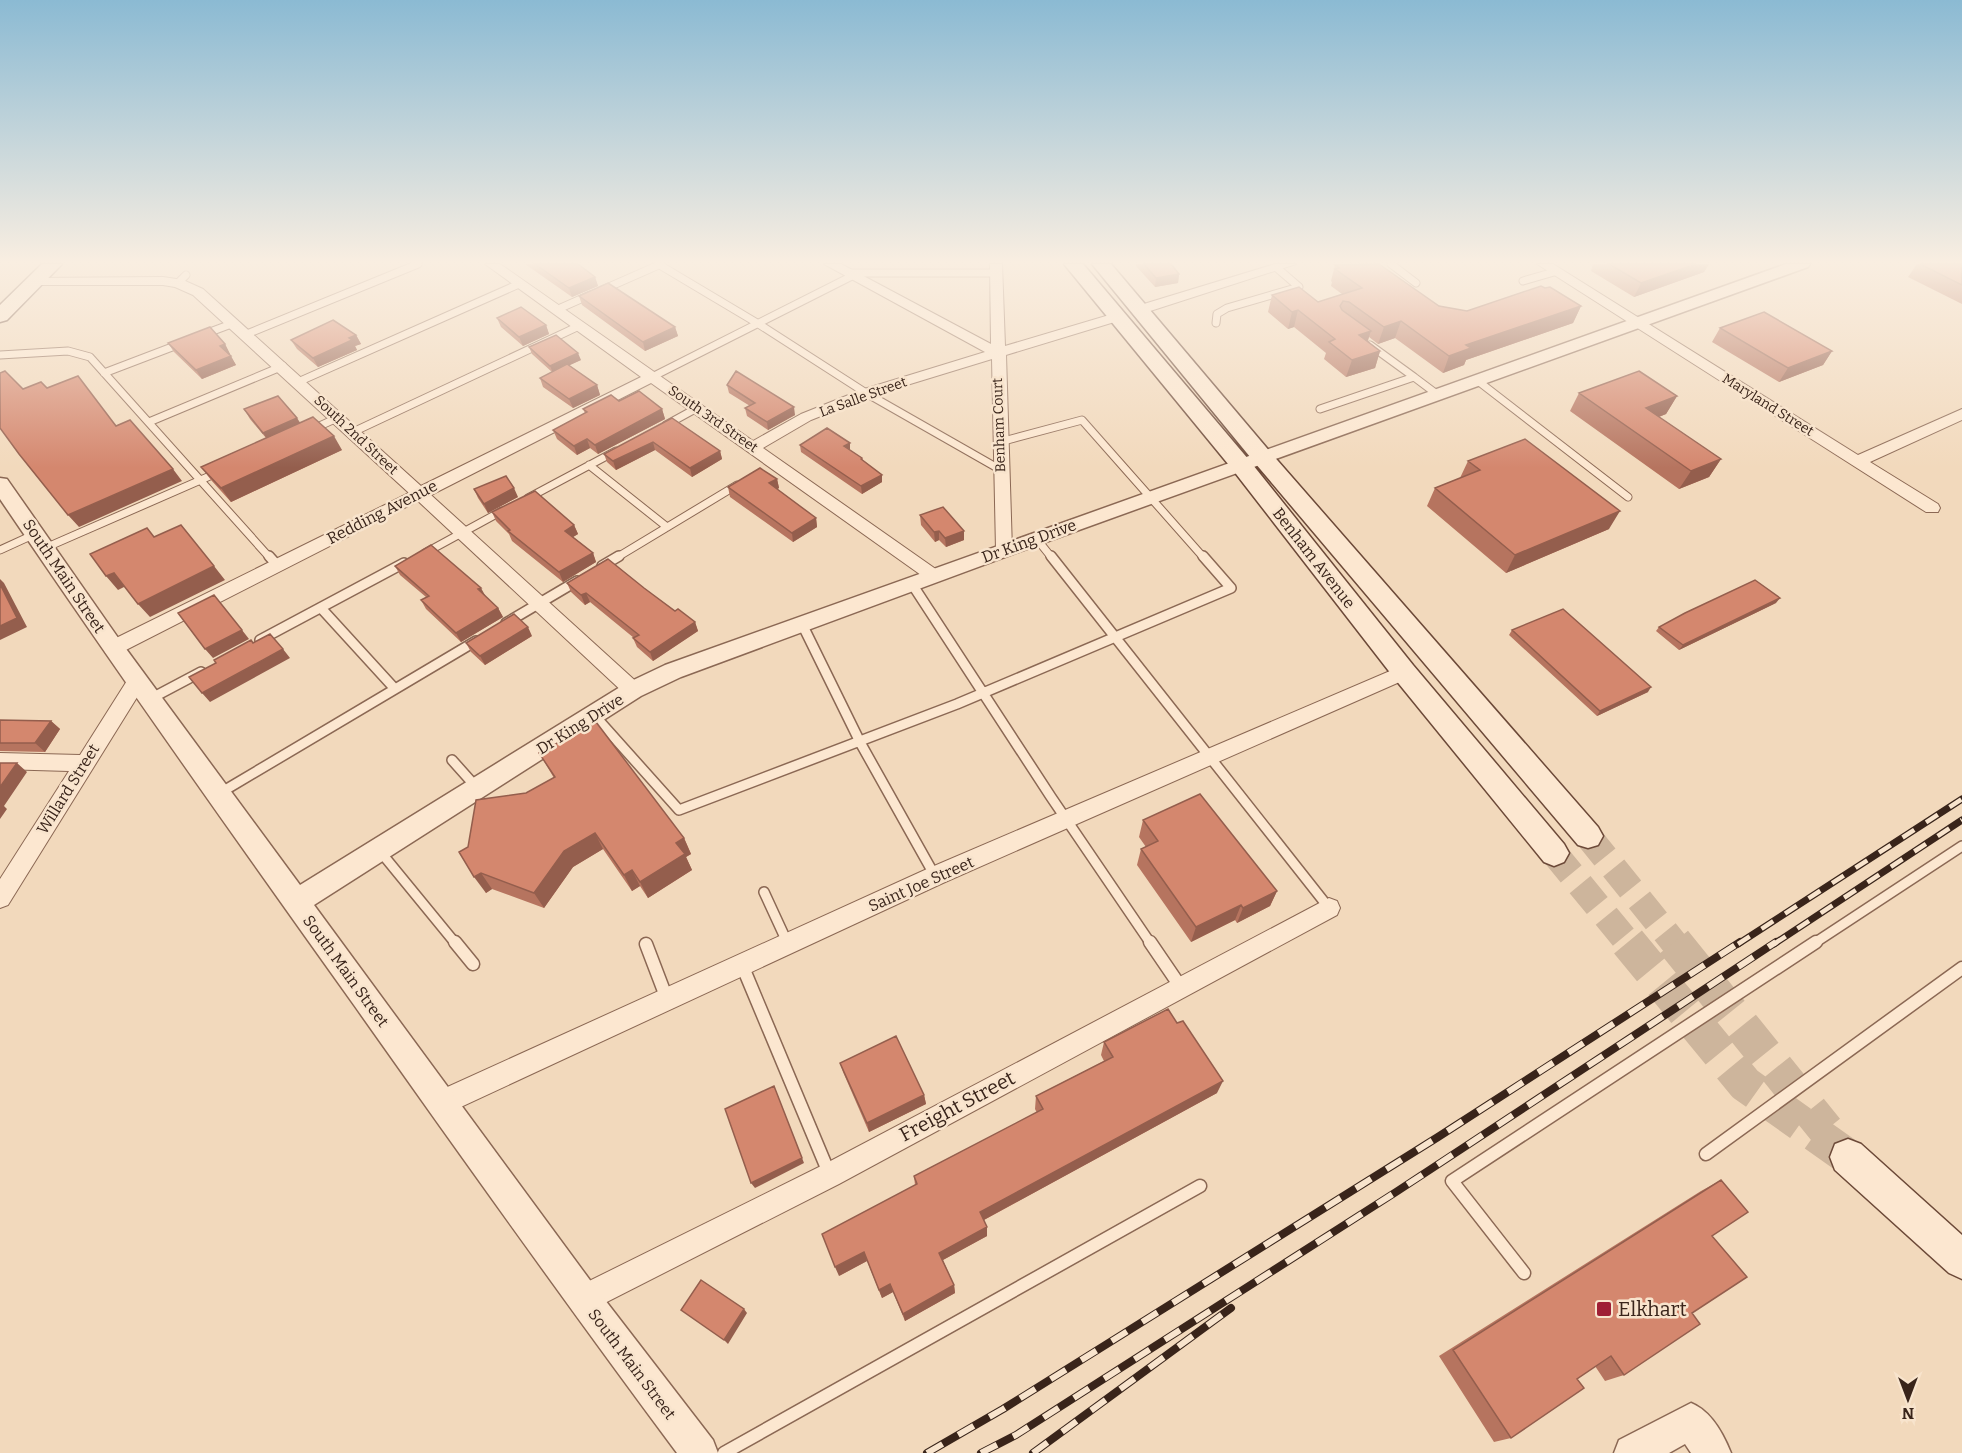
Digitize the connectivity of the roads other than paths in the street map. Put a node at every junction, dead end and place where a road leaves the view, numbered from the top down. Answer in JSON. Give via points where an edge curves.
{"nodes":[{"id":1,"x":210,"y":332,"type":"edge"},
{"id":2,"x":244,"y":332,"type":"edge"},
{"id":3,"x":252,"y":332,"type":"edge"},
{"id":4,"x":411,"y":332,"type":"edge"},
{"id":5,"x":567,"y":332,"type":"edge"},
{"id":6,"x":587,"y":332,"type":"edge"},
{"id":7,"x":739,"y":332,"type":"edge"},
{"id":8,"x":771,"y":332,"type":"edge"},
{"id":9,"x":957,"y":332,"type":"edge"},
{"id":10,"x":997,"y":332,"type":"edge"},
{"id":11,"x":1067,"y":332,"type":"edge"},
{"id":12,"x":1130,"y":332,"type":"edge"},
{"id":13,"x":1155,"y":332,"type":"edge"},
{"id":14,"x":1616,"y":332,"type":"edge"},
{"id":15,"x":1650,"y":332,"type":"edge"},
{"id":16,"x":247,"y":334,"type":"junction"},
{"id":17,"x":196,"y":337,"type":"edge"},
{"id":18,"x":1360,"y":337,"type":"edge"},
{"id":19,"x":186,"y":341,"type":"edge"},
{"id":20,"x":997,"y":353,"type":"junction"},
{"id":21,"x":0,"y":355,"type":"edge"},
{"id":22,"x":283,"y":366,"type":"junction"},
{"id":23,"x":104,"y":373,"type":"junction"},
{"id":24,"x":651,"y":376,"type":"junction"},
{"id":25,"x":1414,"y":377,"type":"junction"},
{"id":26,"x":1478,"y":381,"type":"junction"},
{"id":27,"x":298,"y":382,"type":"junction"},
{"id":28,"x":866,"y":393,"type":"junction"},
{"id":29,"x":1438,"y":395,"type":"junction"},
{"id":30,"x":697,"y":408,"type":"junction"},
{"id":31,"x":1320,"y":409,"type":"dead end"},
{"id":32,"x":1962,"y":414,"type":"edge"},
{"id":33,"x":337,"y":418,"type":"junction"},
{"id":34,"x":149,"y":422,"type":"junction"},
{"id":35,"x":663,"y":426,"type":"edge"},
{"id":36,"x":353,"y":432,"type":"junction"},
{"id":37,"x":300,"y":435,"type":"edge"},
{"id":38,"x":1000,"y":442,"type":"junction"},
{"id":39,"x":753,"y":447,"type":"junction"},
{"id":40,"x":621,"y":449,"type":"edge"},
{"id":41,"x":1857,"y":461,"type":"junction"},
{"id":42,"x":1252,"y":462,"type":"junction"},
{"id":43,"x":589,"y":465,"type":"junction"},
{"id":44,"x":229,"y":468,"type":"edge"},
{"id":45,"x":1001,"y":470,"type":"junction"},
{"id":46,"x":199,"y":481,"type":"junction"},
{"id":47,"x":743,"y":482,"type":"edge"},
{"id":48,"x":0,"y":484,"type":"edge"},
{"id":49,"x":418,"y":493,"type":"junction"},
{"id":50,"x":1628,"y":497,"type":"dead end"},
{"id":51,"x":1149,"y":498,"type":"junction"},
{"id":52,"x":519,"y":503,"type":"edge"},
{"id":53,"x":509,"y":508,"type":"edge"},
{"id":54,"x":1932,"y":508,"type":"dead end"},
{"id":55,"x":667,"y":527,"type":"junction"},
{"id":56,"x":462,"y":533,"type":"junction"},
{"id":57,"x":1036,"y":538,"type":"junction"},
{"id":58,"x":40,"y":541,"type":"junction"},
{"id":59,"x":0,"y":550,"type":"edge"},
{"id":60,"x":1004,"y":550,"type":"junction"},
{"id":61,"x":277,"y":565,"type":"junction"},
{"id":62,"x":596,"y":569,"type":"edge"},
{"id":63,"x":586,"y":575,"type":"edge"},
{"id":64,"x":934,"y":576,"type":"junction"},
{"id":65,"x":912,"y":584,"type":"junction"},
{"id":66,"x":539,"y":603,"type":"junction"},
{"id":67,"x":321,"y":608,"type":"junction"},
{"id":68,"x":802,"y":624,"type":"junction"},
{"id":69,"x":498,"y":628,"type":"edge"},
{"id":70,"x":488,"y":634,"type":"edge"},
{"id":71,"x":1118,"y":639,"type":"junction"},
{"id":72,"x":251,"y":645,"type":"edge"},
{"id":73,"x":113,"y":648,"type":"junction"},
{"id":74,"x":212,"y":666,"type":"edge"},
{"id":75,"x":1404,"y":672,"type":"junction"},
{"id":76,"x":395,"y":689,"type":"junction"},
{"id":77,"x":143,"y":690,"type":"junction"},
{"id":78,"x":633,"y":690,"type":"junction"},
{"id":79,"x":984,"y":693,"type":"junction"},
{"id":80,"x":594,"y":715,"type":"junction"},
{"id":81,"x":861,"y":744,"type":"junction"},
{"id":82,"x":1212,"y":757,"type":"junction"},
{"id":83,"x":452,"y":760,"type":"dead end"},
{"id":84,"x":0,"y":761,"type":"edge"},
{"id":85,"x":84,"y":763,"type":"junction"},
{"id":86,"x":477,"y":788,"type":"junction"},
{"id":87,"x":218,"y":795,"type":"junction"},
{"id":88,"x":1068,"y":820,"type":"junction"},
{"id":89,"x":1588,"y":836,"type":"tunnel mouth"},
{"id":90,"x":1962,"y":846,"type":"edge"},
{"id":91,"x":379,"y":850,"type":"junction"},
{"id":92,"x":1554,"y":854,"type":"tunnel mouth"},
{"id":93,"x":935,"y":876,"type":"junction"},
{"id":94,"x":764,"y":892,"type":"dead end"},
{"id":95,"x":0,"y":898,"type":"edge"},
{"id":96,"x":296,"y":902,"type":"junction"},
{"id":97,"x":1329,"y":908,"type":"joint"},
{"id":98,"x":646,"y":944,"type":"dead end"},
{"id":99,"x":788,"y":944,"type":"junction"},
{"id":100,"x":473,"y":964,"type":"dead end"},
{"id":101,"x":742,"y":965,"type":"junction"},
{"id":102,"x":1962,"y":968,"type":"edge"},
{"id":103,"x":1180,"y":986,"type":"junction"},
{"id":104,"x":667,"y":999,"type":"junction"},
{"id":105,"x":441,"y":1103,"type":"junction"},
{"id":106,"x":1706,"y":1154,"type":"dead end"},
{"id":107,"x":1848,"y":1157,"type":"tunnel mouth"},
{"id":108,"x":830,"y":1175,"type":"junction"},
{"id":109,"x":1200,"y":1186,"type":"dead end"},
{"id":110,"x":1962,"y":1260,"type":"edge"},
{"id":111,"x":1524,"y":1273,"type":"dead end"},
{"id":112,"x":583,"y":1299,"type":"junction"},
{"id":113,"x":700,"y":1453,"type":"edge"},
{"id":114,"x":724,"y":1453,"type":"edge"},
{"id":115,"x":1632,"y":1453,"type":"edge"},
{"id":116,"x":1713,"y":1453,"type":"edge"}],
"edges":[{"from":1,"to":17,"type":"lane"},
{"from":2,"to":16,"type":"street","name":"South 2nd Street"},
{"from":3,"to":16,"type":"lane"},
{"from":4,"to":27,"type":"lane"},
{"from":5,"to":36,"type":"lane"},
{"from":6,"to":24,"type":"street","name":"South 3rd Street"},
{"from":7,"to":24,"type":"lane"},
{"from":8,"to":28,"type":"lane"},
{"from":9,"to":20,"type":"street"},
{"from":10,"to":20,"type":"street","name":"Benham Court"},
{"from":11,"to":20,"type":"street","name":"La Salle Street"},
{"from":12,"to":42,"type":"main road","name":"Benham Avenue"},
{"from":13,"to":42,"type":"main road","name":"Benham Avenue"},
{"from":14,"to":26,"type":"street","name":"Dr King Drive"},
{"from":15,"to":41,"type":"street","name":"Maryland Street"},
{"from":16,"to":22,"type":"street","name":"South 2nd Street"},
{"from":18,"to":25,"type":"lane"},
{"from":19,"to":23,"type":"lane"},
{"from":20,"to":28,"type":"street","name":"La Salle Street"},
{"from":20,"to":38,"type":"street","name":"Benham Court"},
{"from":21,"to":23,"type":"lane","via":[[68,351],[90,357]]},
{"from":22,"to":27,"type":"street","name":"South 2nd Street"},
{"from":22,"to":34,"type":"lane"},
{"from":23,"to":34,"type":"lane"},
{"from":24,"to":30,"type":"street","name":"South 3rd Street"},
{"from":24,"to":49,"type":"street","name":"Redding Avenue"},
{"from":25,"to":29,"type":"lane"},
{"from":25,"to":31,"type":"lane"},
{"from":26,"to":29,"type":"street","name":"Dr King Drive"},
{"from":26,"to":50,"type":"lane"},
{"from":27,"to":33,"type":"street","name":"South 2nd Street"},
{"from":28,"to":39,"type":"street","name":"La Salle Street","via":[[806,417]]},
{"from":28,"to":45,"type":"lane"},
{"from":29,"to":42,"type":"street","name":"Dr King Drive"},
{"from":30,"to":35,"type":"lane"},
{"from":30,"to":39,"type":"street","name":"South 3rd Street"},
{"from":32,"to":41,"type":"street"},
{"from":33,"to":36,"type":"street","name":"South 2nd Street"},
{"from":33,"to":37,"type":"lane"},
{"from":34,"to":46,"type":"lane"},
{"from":36,"to":49,"type":"street","name":"South 2nd Street"},
{"from":38,"to":45,"type":"street","name":"Benham Court"},
{"from":38,"to":51,"type":"lane","via":[[1082,420]]},
{"from":39,"to":64,"type":"street","name":"South 3rd Street","via":[[768,466]]},
{"from":40,"to":43,"type":"lane"},
{"from":41,"to":54,"type":"street","name":"Maryland Street"},
{"from":42,"to":51,"type":"street","name":"Dr King Drive"},
{"from":42,"to":75,"type":"main road","name":"Benham Avenue"},
{"from":42,"to":89,"type":"main road","name":"Benham Avenue"},
{"from":43,"to":52,"type":"lane"},
{"from":43,"to":55,"type":"lane"},
{"from":44,"to":46,"type":"lane"},
{"from":45,"to":60,"type":"street","name":"Benham Court"},
{"from":46,"to":58,"type":"lane"},
{"from":46,"to":61,"type":"lane"},
{"from":47,"to":55,"type":"lane"},
{"from":48,"to":58,"type":"street","name":"South Main Street"},
{"from":49,"to":56,"type":"street","name":"South 2nd Street"},
{"from":49,"to":61,"type":"street","name":"Redding Avenue"},
{"from":51,"to":57,"type":"street","name":"Dr King Drive"},
{"from":51,"to":71,"type":"lane","via":[[1231,588]]},
{"from":53,"to":56,"type":"lane"},
{"from":55,"to":62,"type":"lane"},
{"from":56,"to":66,"type":"street","name":"South 2nd Street"},
{"from":56,"to":67,"type":"lane"},
{"from":57,"to":60,"type":"street","name":"Dr King Drive"},
{"from":57,"to":71,"type":"lane"},
{"from":58,"to":59,"type":"lane"},
{"from":58,"to":73,"type":"street","name":"South Main Street"},
{"from":60,"to":64,"type":"street","name":"Dr King Drive"},
{"from":61,"to":73,"type":"street","name":"Redding Avenue"},
{"from":63,"to":66,"type":"lane"},
{"from":64,"to":65,"type":"street","name":"Dr King Drive"},
{"from":65,"to":68,"type":"street","name":"Dr King Drive"},
{"from":65,"to":79,"type":"lane"},
{"from":66,"to":69,"type":"lane"},
{"from":66,"to":78,"type":"street","name":"South 2nd Street"},
{"from":67,"to":72,"type":"lane"},
{"from":67,"to":76,"type":"lane"},
{"from":68,"to":78,"type":"street","name":"Dr King Drive","via":[[673,671]]},
{"from":68,"to":81,"type":"lane"},
{"from":70,"to":76,"type":"lane"},
{"from":71,"to":79,"type":"lane"},
{"from":71,"to":82,"type":"lane"},
{"from":73,"to":77,"type":"street","name":"South Main Street"},
{"from":74,"to":77,"type":"lane"},
{"from":75,"to":82,"type":"street","name":"Saint Joe Street"},
{"from":75,"to":92,"type":"main road","name":"Benham Avenue"},
{"from":76,"to":87,"type":"lane"},
{"from":77,"to":85,"type":"street","name":"Willard Street"},
{"from":77,"to":87,"type":"street","name":"South Main Street"},
{"from":78,"to":80,"type":"street","name":"Dr King Drive"},
{"from":79,"to":81,"type":"lane"},
{"from":79,"to":88,"type":"lane"},
{"from":80,"to":81,"type":"lane","via":[[679,810]]},
{"from":80,"to":86,"type":"street","name":"Dr King Drive"},
{"from":81,"to":93,"type":"lane"},
{"from":82,"to":88,"type":"street","name":"Saint Joe Street"},
{"from":82,"to":97,"type":"lane"},
{"from":83,"to":86,"type":"lane"},
{"from":84,"to":85,"type":"street"},
{"from":85,"to":95,"type":"street","name":"Willard Street"},
{"from":86,"to":91,"type":"street","name":"Dr King Drive"},
{"from":87,"to":96,"type":"street","name":"South Main Street"},
{"from":88,"to":93,"type":"street","name":"Saint Joe Street"},
{"from":88,"to":103,"type":"lane"},
{"from":90,"to":111,"type":"lane","via":[[1452,1181]]},
{"from":91,"to":96,"type":"street","name":"Dr King Drive"},
{"from":91,"to":100,"type":"lane"},
{"from":93,"to":99,"type":"street","name":"Saint Joe Street"},
{"from":94,"to":99,"type":"lane"},
{"from":96,"to":105,"type":"street","name":"South Main Street"},
{"from":97,"to":103,"type":"street","name":"Freight Street"},
{"from":98,"to":104,"type":"lane"},
{"from":99,"to":101,"type":"street","name":"Saint Joe Street"},
{"from":101,"to":104,"type":"street","name":"Saint Joe Street"},
{"from":101,"to":108,"type":"lane"},
{"from":102,"to":106,"type":"lane"},
{"from":103,"to":108,"type":"street","name":"Freight Street"},
{"from":104,"to":105,"type":"street","name":"Saint Joe Street"},
{"from":105,"to":112,"type":"street","name":"South Main Street"},
{"from":107,"to":110,"type":"main road"},
{"from":108,"to":112,"type":"street","name":"Freight Street"},
{"from":109,"to":114,"type":"lane"},
{"from":112,"to":113,"type":"street","name":"South Main Street"},
{"from":115,"to":116,"type":"street","via":[[1691,1421]]}]}
